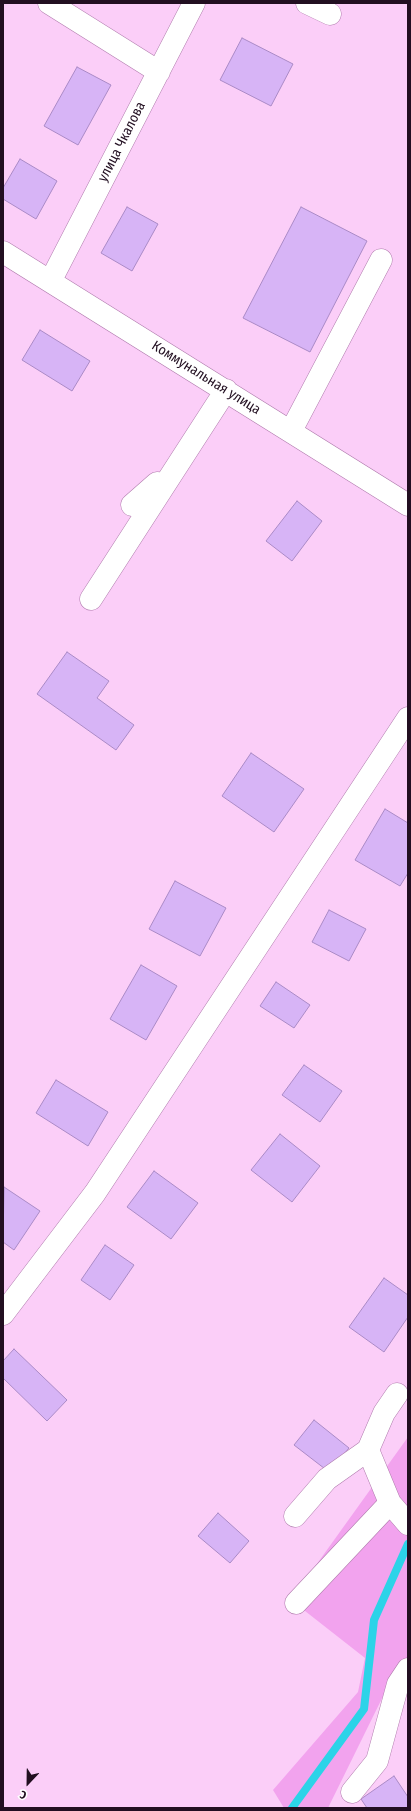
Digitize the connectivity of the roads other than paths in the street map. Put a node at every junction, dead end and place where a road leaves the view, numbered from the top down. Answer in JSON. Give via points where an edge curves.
{"nodes":[{"id":1,"x":49,"y":3,"type":"edge"},
{"id":2,"x":194,"y":3,"type":"edge"},
{"id":3,"x":307,"y":3,"type":"edge"},
{"id":4,"x":330,"y":14,"type":"dead end"},
{"id":5,"x":159,"y":72,"type":"junction"},
{"id":6,"x":3,"y":252,"type":"edge"},
{"id":7,"x":381,"y":260,"type":"dead end"},
{"id":8,"x":51,"y":280,"type":"junction"},
{"id":9,"x":226,"y":390,"type":"junction"},
{"id":10,"x":291,"y":431,"type":"junction"},
{"id":11,"x":176,"y":466,"type":"junction"},
{"id":12,"x":132,"y":505,"type":"dead end"},
{"id":13,"x":408,"y":505,"type":"edge"},
{"id":14,"x":91,"y":599,"type":"dead end"},
{"id":15,"x":408,"y":718,"type":"edge"},
{"id":16,"x":3,"y":1314,"type":"edge"},
{"id":17,"x":397,"y":1394,"type":"dead end"},
{"id":18,"x":368,"y":1450,"type":"junction"},
{"id":19,"x":390,"y":1503,"type":"junction"},
{"id":20,"x":295,"y":1516,"type":"dead end"},
{"id":21,"x":407,"y":1522,"type":"edge"},
{"id":22,"x":296,"y":1603,"type":"dead end"},
{"id":23,"x":408,"y":1669,"type":"edge"},
{"id":24,"x":352,"y":1792,"type":"dead end"}],
"edges":[{"from":1,"to":5,"type":"street"},
{"from":2,"to":5,"type":"street","name":"улица Чкалова"},
{"from":3,"to":4,"type":"street"},
{"from":5,"to":8,"type":"street","name":"улица Чкалова"},
{"from":6,"to":8,"type":"street","name":"Коммунальная улица"},
{"from":7,"to":10,"type":"street"},
{"from":8,"to":9,"type":"street","name":"Коммунальная улица"},
{"from":9,"to":10,"type":"street","name":"Коммунальная улица"},
{"from":9,"to":11,"type":"street"},
{"from":10,"to":13,"type":"street","name":"Коммунальная улица"},
{"from":11,"to":12,"type":"street"},
{"from":11,"to":14,"type":"street"},
{"from":15,"to":16,"type":"street","via":[[95,1193]]},
{"from":17,"to":18,"type":"street","via":[[384,1413]]},
{"from":18,"to":19,"type":"street"},
{"from":18,"to":20,"type":"street","via":[[326,1479]]},
{"from":19,"to":21,"type":"street"},
{"from":19,"to":22,"type":"street"},
{"from":23,"to":24,"type":"street","via":[[398,1684],[378,1761]]}]}
